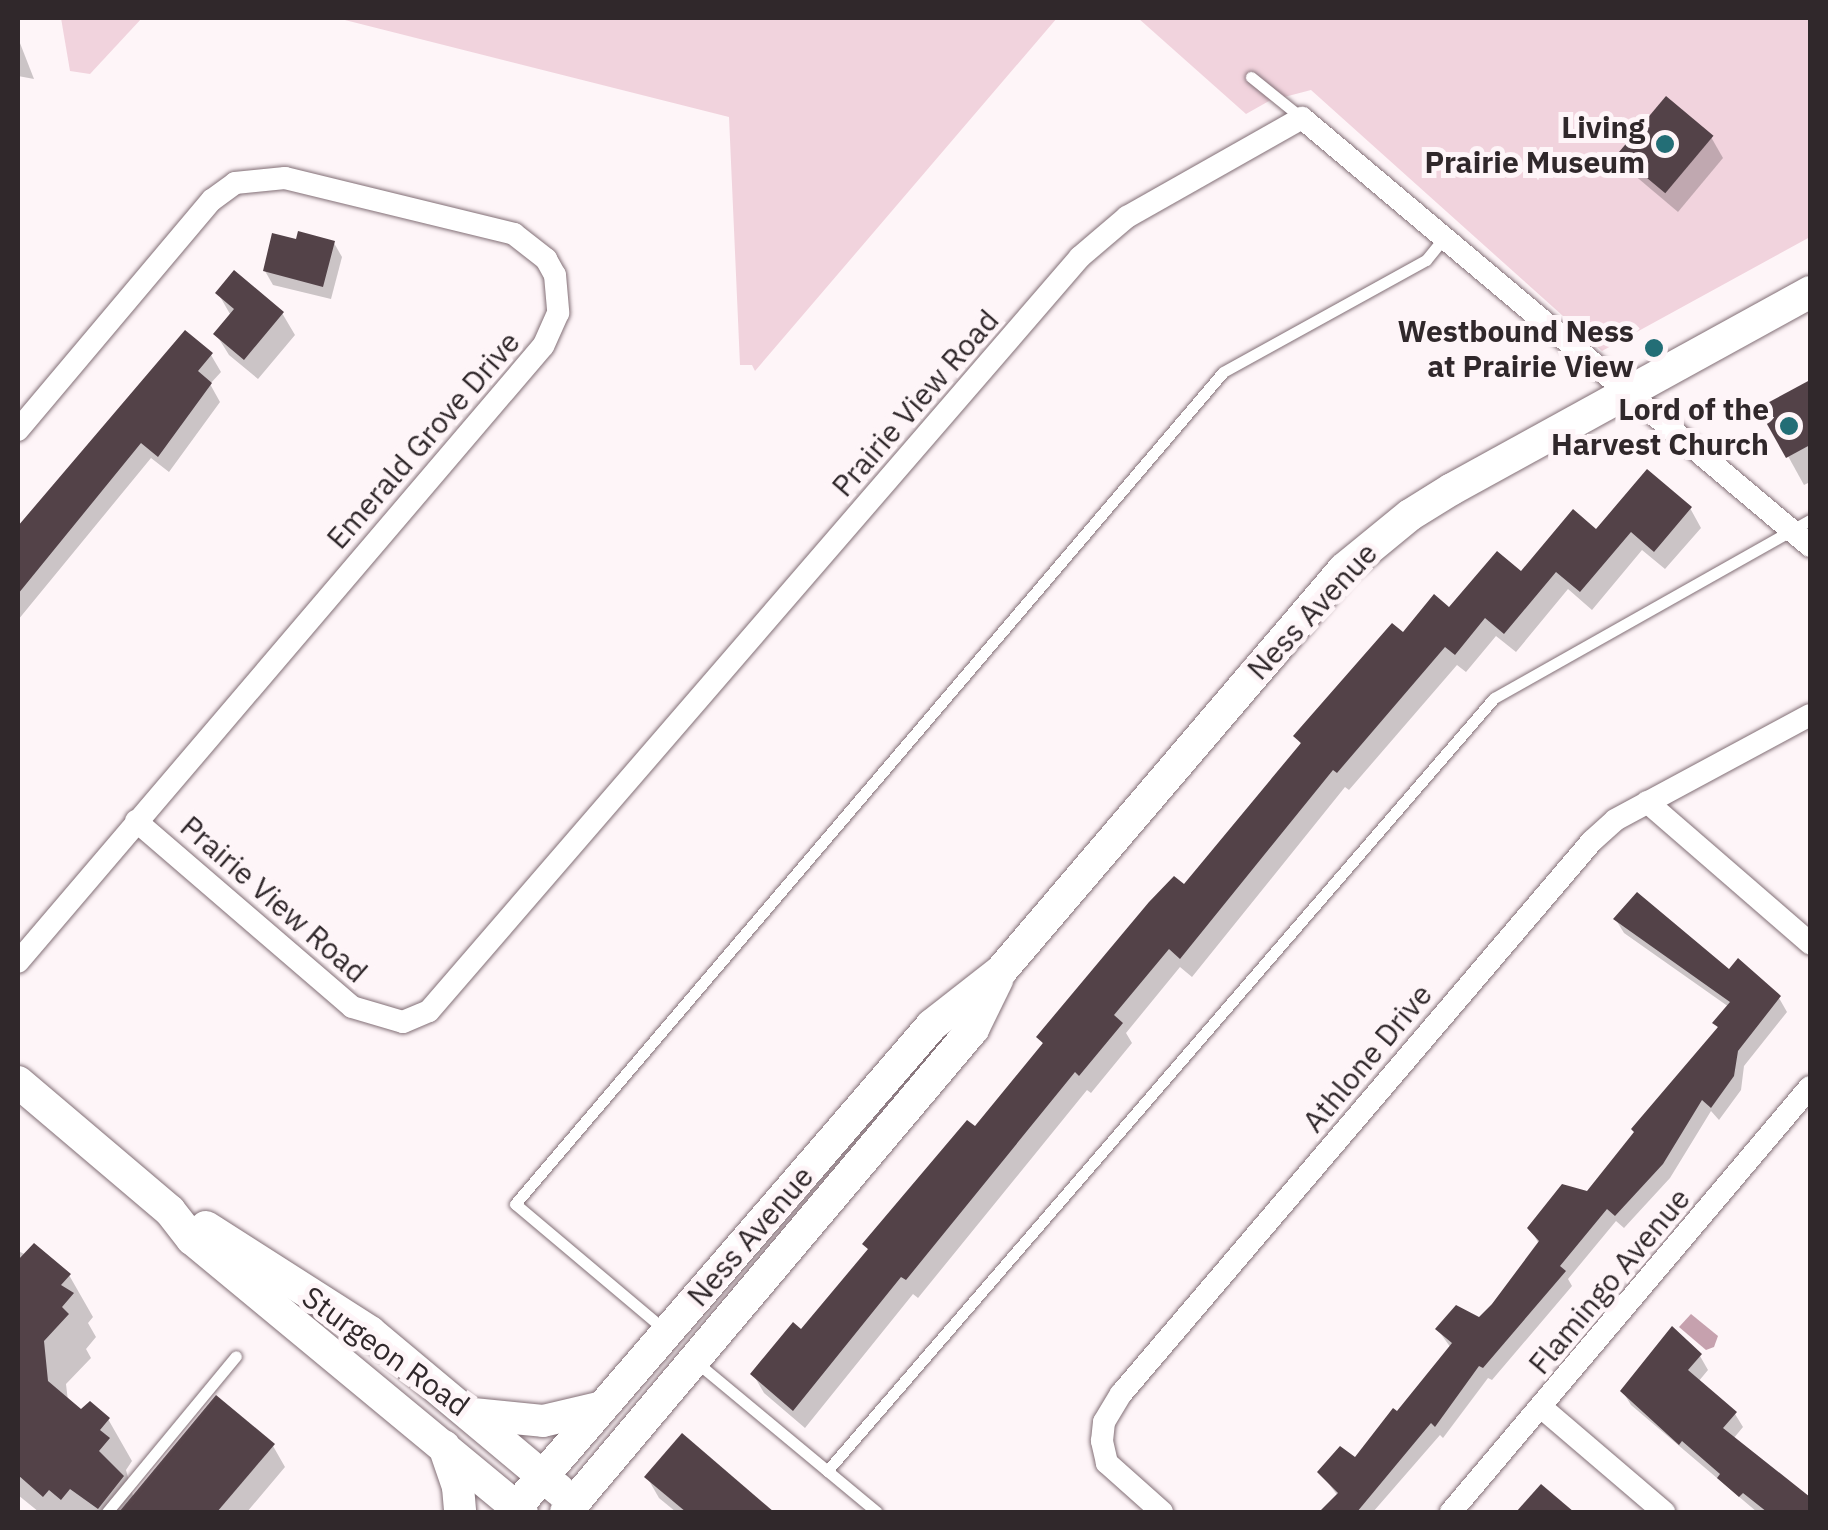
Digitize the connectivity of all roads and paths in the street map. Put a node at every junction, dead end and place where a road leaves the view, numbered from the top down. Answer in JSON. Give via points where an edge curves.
{"nodes":[{"id":1,"x":1251,"y":77,"type":"dead end"},
{"id":2,"x":1302,"y":118,"type":"junction"},
{"id":3,"x":1444,"y":238,"type":"junction"},
{"id":4,"x":1810,"y":292,"type":"edge"},
{"id":5,"x":1628,"y":392,"type":"junction"},
{"id":6,"x":18,"y":430,"type":"edge"},
{"id":7,"x":1804,"y":532,"type":"edge"},
{"id":8,"x":1810,"y":715,"type":"edge"},
{"id":9,"x":1647,"y":802,"type":"junction"},
{"id":10,"x":136,"y":821,"type":"junction"},
{"id":11,"x":1810,"y":943,"type":"edge"},
{"id":12,"x":18,"y":962,"type":"edge"},
{"id":13,"x":1001,"y":971,"type":"junction"},
{"id":14,"x":18,"y":1082,"type":"edge"},
{"id":15,"x":1810,"y":1086,"type":"edge"},
{"id":16,"x":170,"y":1211,"type":"junction"},
{"id":17,"x":666,"y":1331,"type":"junction"},
{"id":18,"x":236,"y":1356,"type":"dead end"},
{"id":19,"x":695,"y":1361,"type":"junction"},
{"id":20,"x":602,"y":1407,"type":"junction"},
{"id":21,"x":1541,"y":1407,"type":"junction"},
{"id":22,"x":473,"y":1414,"type":"junction"},
{"id":23,"x":444,"y":1446,"type":"junction"},
{"id":24,"x":828,"y":1471,"type":"junction"},
{"id":25,"x":542,"y":1476,"type":"junction"},
{"id":26,"x":575,"y":1509,"type":"edge"},
{"id":27,"x":516,"y":1511,"type":"edge"},
{"id":28,"x":107,"y":1512,"type":"edge"},
{"id":29,"x":460,"y":1512,"type":"edge"},
{"id":30,"x":877,"y":1512,"type":"edge"},
{"id":31,"x":1162,"y":1512,"type":"edge"},
{"id":32,"x":1451,"y":1512,"type":"edge"},
{"id":33,"x":1664,"y":1512,"type":"edge"}],
"edges":[{"from":1,"to":2,"type":"lane"},
{"from":2,"to":3,"type":"street"},
{"from":2,"to":10,"type":"street","name":"Prairie View Road","via":[[1128,216],[1080,257],[429,1010],[403,1022],[352,1007]]},
{"from":3,"to":5,"type":"street"},
{"from":3,"to":17,"type":"lane","via":[[1426,260],[1223,372],[515,1204]]},
{"from":4,"to":5,"type":"main road","name":"Ness Avenue"},
{"from":5,"to":7,"type":"street"},
{"from":5,"to":13,"type":"main road","name":"Ness Avenue","via":[[1424,506],[1344,569]]},
{"from":6,"to":10,"type":"street","name":"Emerald Grove Drive","via":[[212,200],[235,183],[286,178],[514,234],[556,276],[558,313],[543,346]]},
{"from":7,"to":24,"type":"lane","via":[[1494,698]]},
{"from":8,"to":9,"type":"street","name":"Athlone Drive"},
{"from":9,"to":11,"type":"street"},
{"from":9,"to":31,"type":"street","name":"Athlone Drive","via":[[1592,840],[1122,1394],[1104,1422],[1107,1463]]},
{"from":10,"to":12,"type":"street","name":"Emerald Grove Drive"},
{"from":13,"to":17,"type":"main road","name":"Ness Avenue","via":[[932,1025]]},
{"from":13,"to":19,"type":"main road","name":"Ness Avenue","via":[[973,1028]]},
{"from":14,"to":16,"type":"main road","name":"Sturgeon Road"},
{"from":15,"to":21,"type":"street","name":"Flamingo Avenue"},
{"from":16,"to":22,"type":"main road","name":"Sturgeon Road","via":[[370,1332]]},
{"from":16,"to":23,"type":"main road","name":"Sturgeon Road","via":[[192,1239]]},
{"from":17,"to":20,"type":"main road","name":"Ness Avenue"},
{"from":18,"to":28,"type":"lane"},
{"from":19,"to":24,"type":"lane"},
{"from":19,"to":26,"type":"main road","name":"Ness Avenue"},
{"from":20,"to":22,"type":"main road","via":[[543,1421]]},
{"from":20,"to":25,"type":"main road","name":"Ness Avenue"},
{"from":21,"to":32,"type":"street","name":"Flamingo Avenue"},
{"from":21,"to":33,"type":"street"},
{"from":22,"to":25,"type":"main road","name":"Sturgeon Road"},
{"from":23,"to":27,"type":"main road","name":"Sturgeon Road"},
{"from":23,"to":29,"type":"main road"},
{"from":24,"to":30,"type":"lane"},
{"from":25,"to":26,"type":"main road","name":"Sturgeon Road"},
{"from":25,"to":27,"type":"main road","name":"Ness Avenue"}]}
